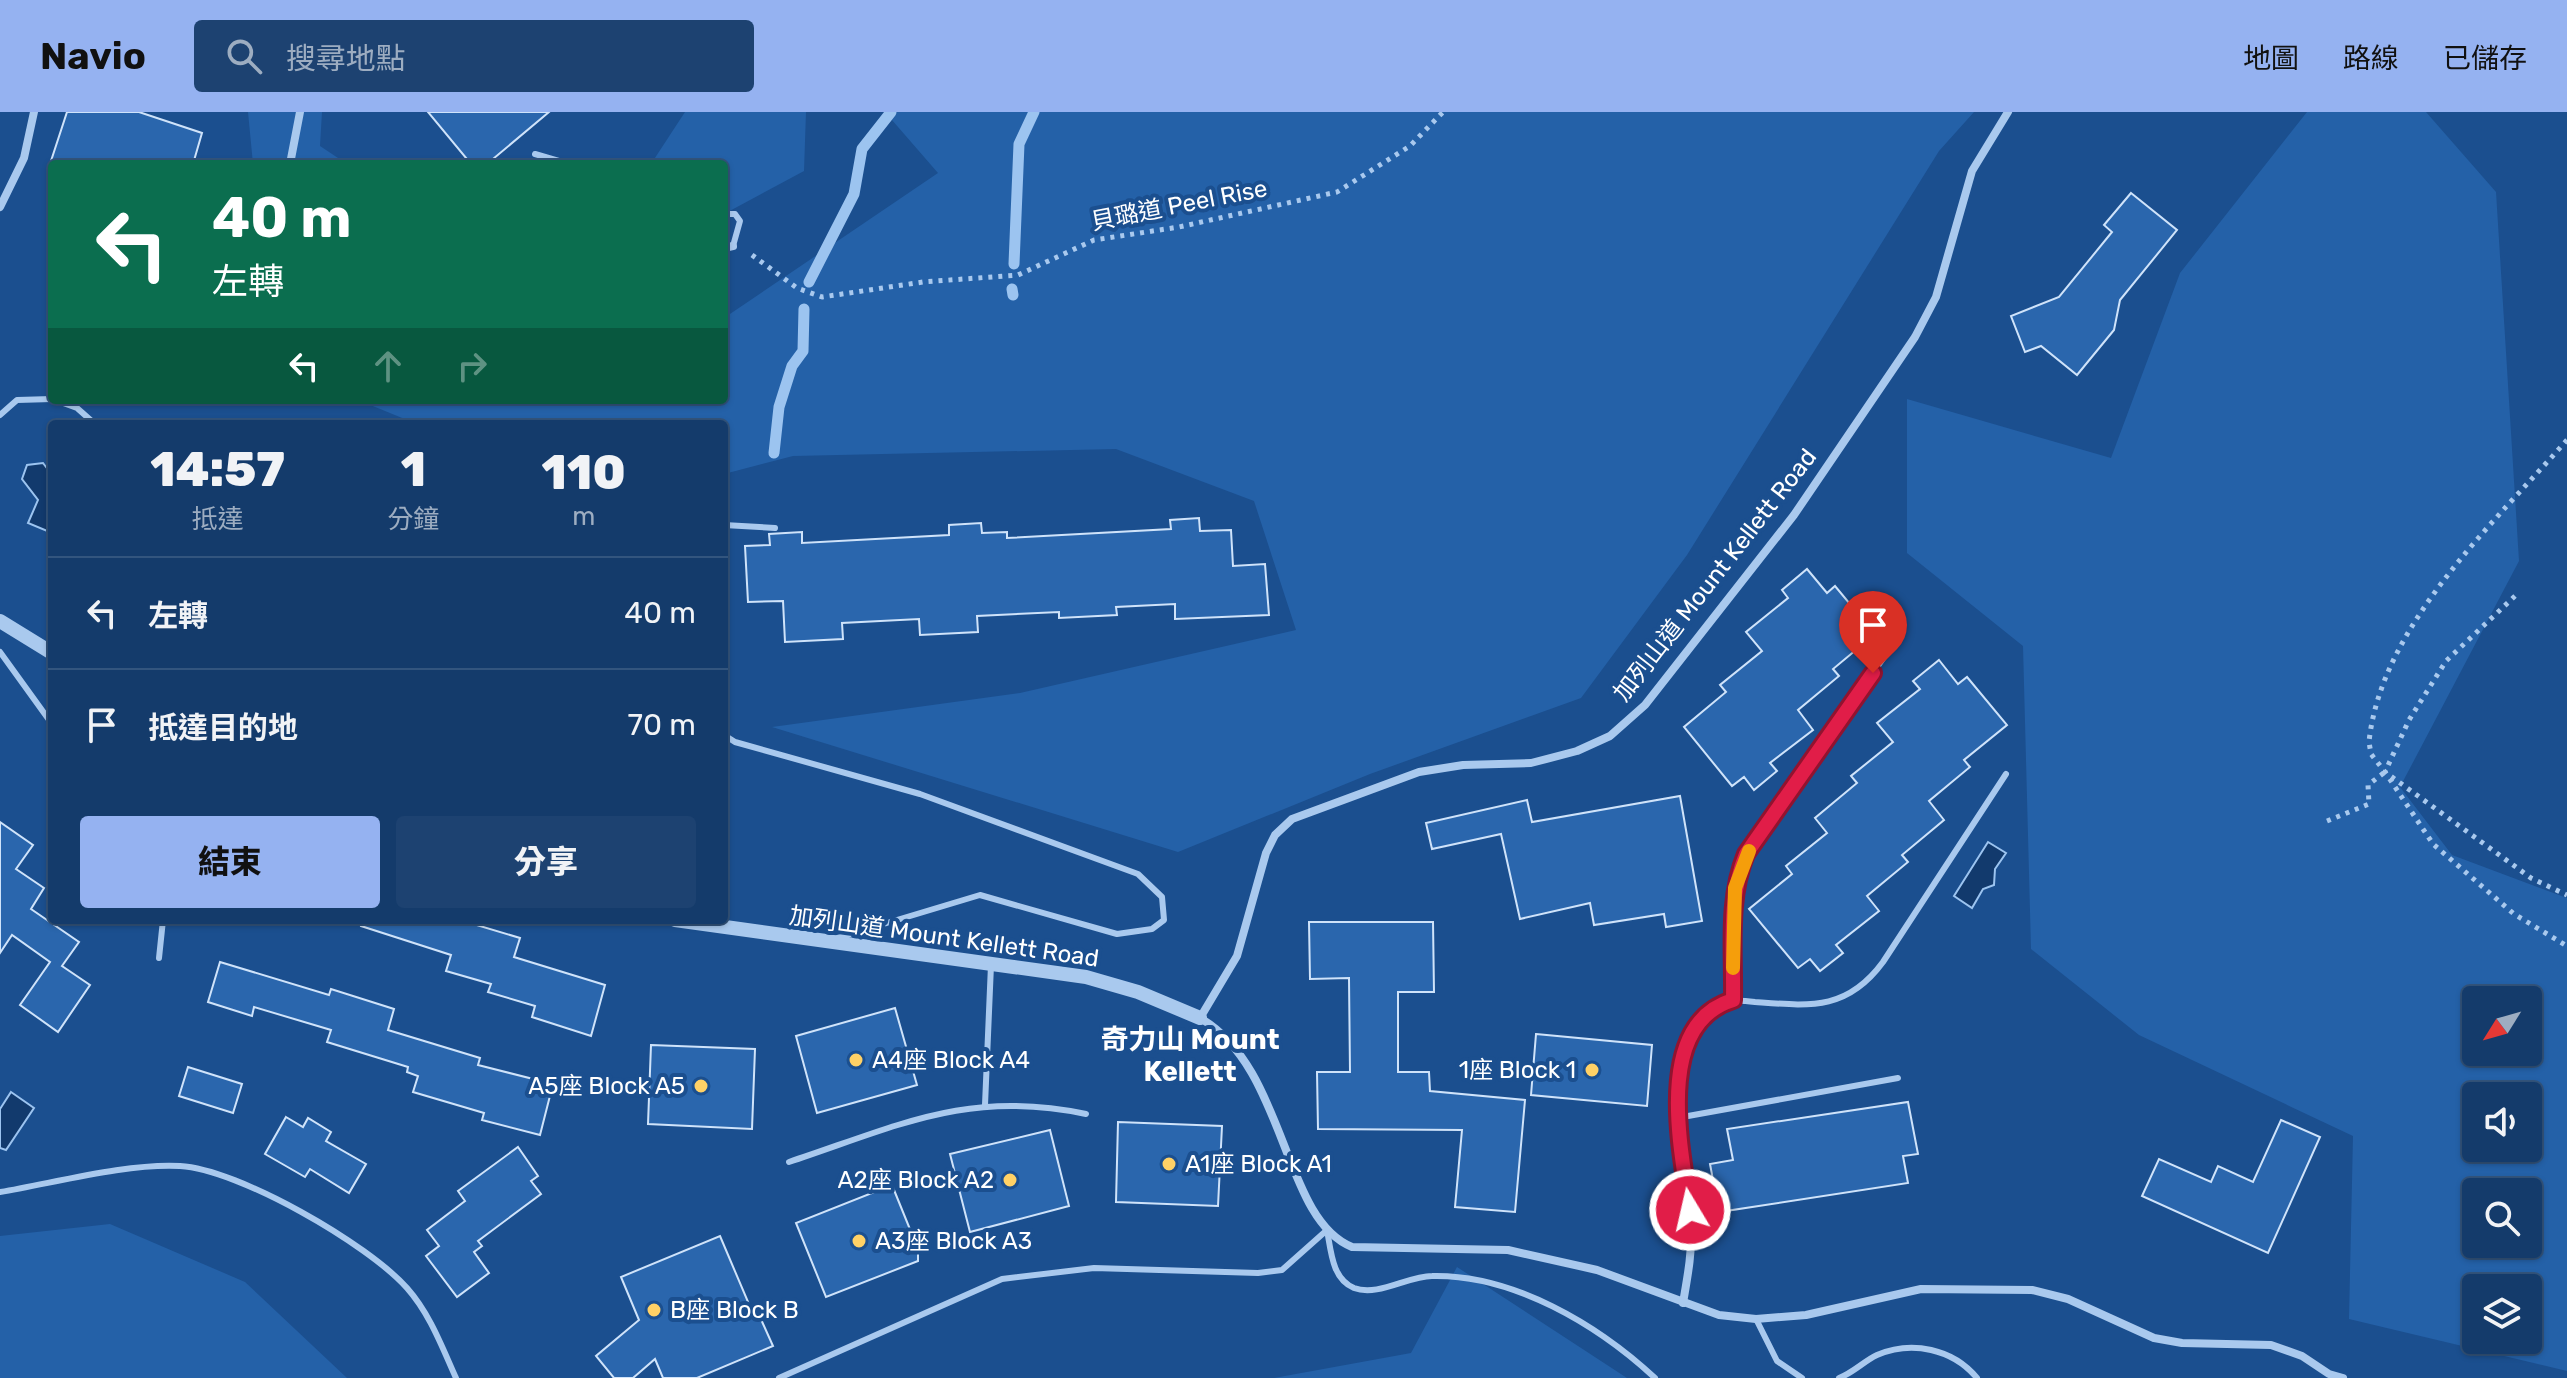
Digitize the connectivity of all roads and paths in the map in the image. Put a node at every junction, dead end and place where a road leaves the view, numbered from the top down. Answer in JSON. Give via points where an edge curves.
{"nodes":[{"id":1,"x":34,"y":112,"type":"edge"},
{"id":2,"x":300,"y":112,"type":"edge"},
{"id":3,"x":1443,"y":112,"type":"edge"},
{"id":4,"x":2008,"y":112,"type":"edge"},
{"id":5,"x":535,"y":154,"type":"dead end"},
{"id":6,"x":291,"y":160,"type":"edge"},
{"id":7,"x":555,"y":160,"type":"edge"},
{"id":8,"x":0,"y":207,"type":"edge"},
{"id":9,"x":728,"y":214,"type":"edge"},
{"id":10,"x":728,"y":247,"type":"edge"},
{"id":11,"x":48,"y":400,"type":"edge"},
{"id":12,"x":66,"y":404,"type":"edge"},
{"id":13,"x":0,"y":415,"type":"edge"},
{"id":14,"x":90,"y":420,"type":"edge"},
{"id":15,"x":2567,"y":440,"type":"edge"},
{"id":16,"x":728,"y":525,"type":"edge"},
{"id":17,"x":775,"y":528,"type":"dead end"},
{"id":18,"x":2515,"y":596,"type":"dead end"},
{"id":19,"x":0,"y":621,"type":"edge"},
{"id":20,"x":1889,"y":650,"type":"dead end"},
{"id":21,"x":48,"y":651,"type":"edge"},
{"id":22,"x":0,"y":652,"type":"edge"},
{"id":23,"x":48,"y":718,"type":"edge"},
{"id":24,"x":728,"y":738,"type":"edge"},
{"id":25,"x":2385,"y":772,"type":"junction"},
{"id":26,"x":2006,"y":774,"type":"dead end"},
{"id":27,"x":2327,"y":821,"type":"dead end"},
{"id":28,"x":2567,"y":895,"type":"edge"},
{"id":29,"x":163,"y":924,"type":"edge"},
{"id":30,"x":702,"y":924,"type":"edge"},
{"id":31,"x":826,"y":942,"type":"junction"},
{"id":32,"x":2567,"y":946,"type":"edge"},
{"id":33,"x":159,"y":958,"type":"dead end"},
{"id":34,"x":991,"y":964,"type":"junction"},
{"id":35,"x":1733,"y":1000,"type":"junction"},
{"id":36,"x":1713,"y":1008,"type":"joint"},
{"id":37,"x":1200,"y":1018,"type":"junction"},
{"id":38,"x":1898,"y":1078,"type":"dead end"},
{"id":39,"x":985,"y":1105,"type":"junction"},
{"id":40,"x":1086,"y":1114,"type":"dead end"},
{"id":41,"x":1677,"y":1118,"type":"junction"},
{"id":42,"x":789,"y":1162,"type":"dead end"},
{"id":43,"x":0,"y":1192,"type":"edge"},
{"id":44,"x":1327,"y":1230,"type":"junction"},
{"id":45,"x":1683,"y":1303,"type":"junction"},
{"id":46,"x":1756,"y":1319,"type":"junction"},
{"id":47,"x":456,"y":1378,"type":"edge"},
{"id":48,"x":779,"y":1378,"type":"edge"},
{"id":49,"x":1655,"y":1378,"type":"edge"},
{"id":50,"x":1802,"y":1378,"type":"edge"},
{"id":51,"x":1839,"y":1378,"type":"edge"},
{"id":52,"x":1977,"y":1378,"type":"edge"},
{"id":53,"x":2343,"y":1378,"type":"edge"}],
"edges":[{"from":1,"to":8,"type":"street","via":[[24,158]]},
{"from":2,"to":6,"type":"street"},
{"from":3,"to":10,"type":"path","name":"貝璐道 Peel Rise","via":[[1410,146],[1337,192],[1094,240],[1018,275],[822,297],[797,288],[750,254]]},
{"from":4,"to":37,"type":"street","name":"加列山道 Mount Kellett Road","via":[[1972,171],[1936,297],[1915,337],[1794,515],[1645,705],[1610,736],[1577,751],[1531,763],[1430,770],[1292,819],[1266,853],[1234,965]]},
{"from":5,"to":7,"type":"lane"},
{"from":9,"to":10,"type":"lane","via":[[740,221]]},
{"from":11,"to":13,"type":"lane","via":[[17,400]]},
{"from":12,"to":14,"type":"lane"},
{"from":15,"to":25,"type":"path","via":[[2451,573],[2411,629],[2370,730],[2371,754]]},
{"from":16,"to":17,"type":"lane"},
{"from":18,"to":25,"type":"path","via":[[2446,661],[2409,720]]},
{"from":19,"to":21,"type":"street"},
{"from":20,"to":35,"type":"lane","via":[[1746,854],[1735,888]]},
{"from":22,"to":23,"type":"lane"},
{"from":24,"to":31,"type":"lane","via":[[920,794],[1138,874],[1162,897],[1164,920],[1152,929],[1117,934],[980,895]]},
{"from":25,"to":27,"type":"path","via":[[2368,785],[2369,804]]},
{"from":25,"to":28,"type":"path","via":[[2531,878]]},
{"from":25,"to":32,"type":"path","via":[[2433,844],[2514,914]]},
{"from":26,"to":35,"type":"lane","via":[[1883,962],[1859,988],[1809,1006]]},
{"from":29,"to":33,"type":"lane"},
{"from":30,"to":31,"type":"street","name":"加列山道 Mount Kellett Road"},
{"from":31,"to":34,"type":"street","name":"加列山道 Mount Kellett Road"},
{"from":34,"to":37,"type":"street","name":"加列山道 Mount Kellett Road","via":[[1112,984]]},
{"from":34,"to":39,"type":"lane"},
{"from":35,"to":36,"type":"lane"},
{"from":36,"to":41,"type":"street","via":[[1697,1024],[1687,1048]]},
{"from":37,"to":44,"type":"street","name":"加列山道 Mount Kellett Road","via":[[1221,1032],[1251,1067],[1302,1186]]},
{"from":38,"to":41,"type":"lane"},
{"from":39,"to":40,"type":"lane","via":[[1036,1105]]},
{"from":39,"to":42,"type":"lane","via":[[938,1112]]},
{"from":41,"to":45,"type":"street","via":[[1691,1227]]},
{"from":43,"to":47,"type":"lane","via":[[164,1166],[206,1170],[236,1180],[332,1231],[393,1273],[418,1302]]},
{"from":44,"to":45,"type":"street","via":[[1342,1243],[1363,1249],[1480,1248],[1559,1260]]},
{"from":44,"to":48,"type":"lane","via":[[1282,1270],[1094,1268],[1002,1279]]},
{"from":44,"to":49,"type":"lane","via":[[1335,1268],[1355,1288],[1371,1290],[1431,1276],[1514,1291],[1622,1347]]},
{"from":45,"to":46,"type":"street","via":[[1719,1315]]},
{"from":46,"to":50,"type":"lane","via":[[1777,1361]]},
{"from":46,"to":53,"type":"street","via":[[1806,1315],[1921,1289],[2032,1290],[2068,1299],[2154,1338],[2271,1345]]},
{"from":51,"to":52,"type":"lane","via":[[1876,1355],[1917,1347],[1954,1358]]}]}
